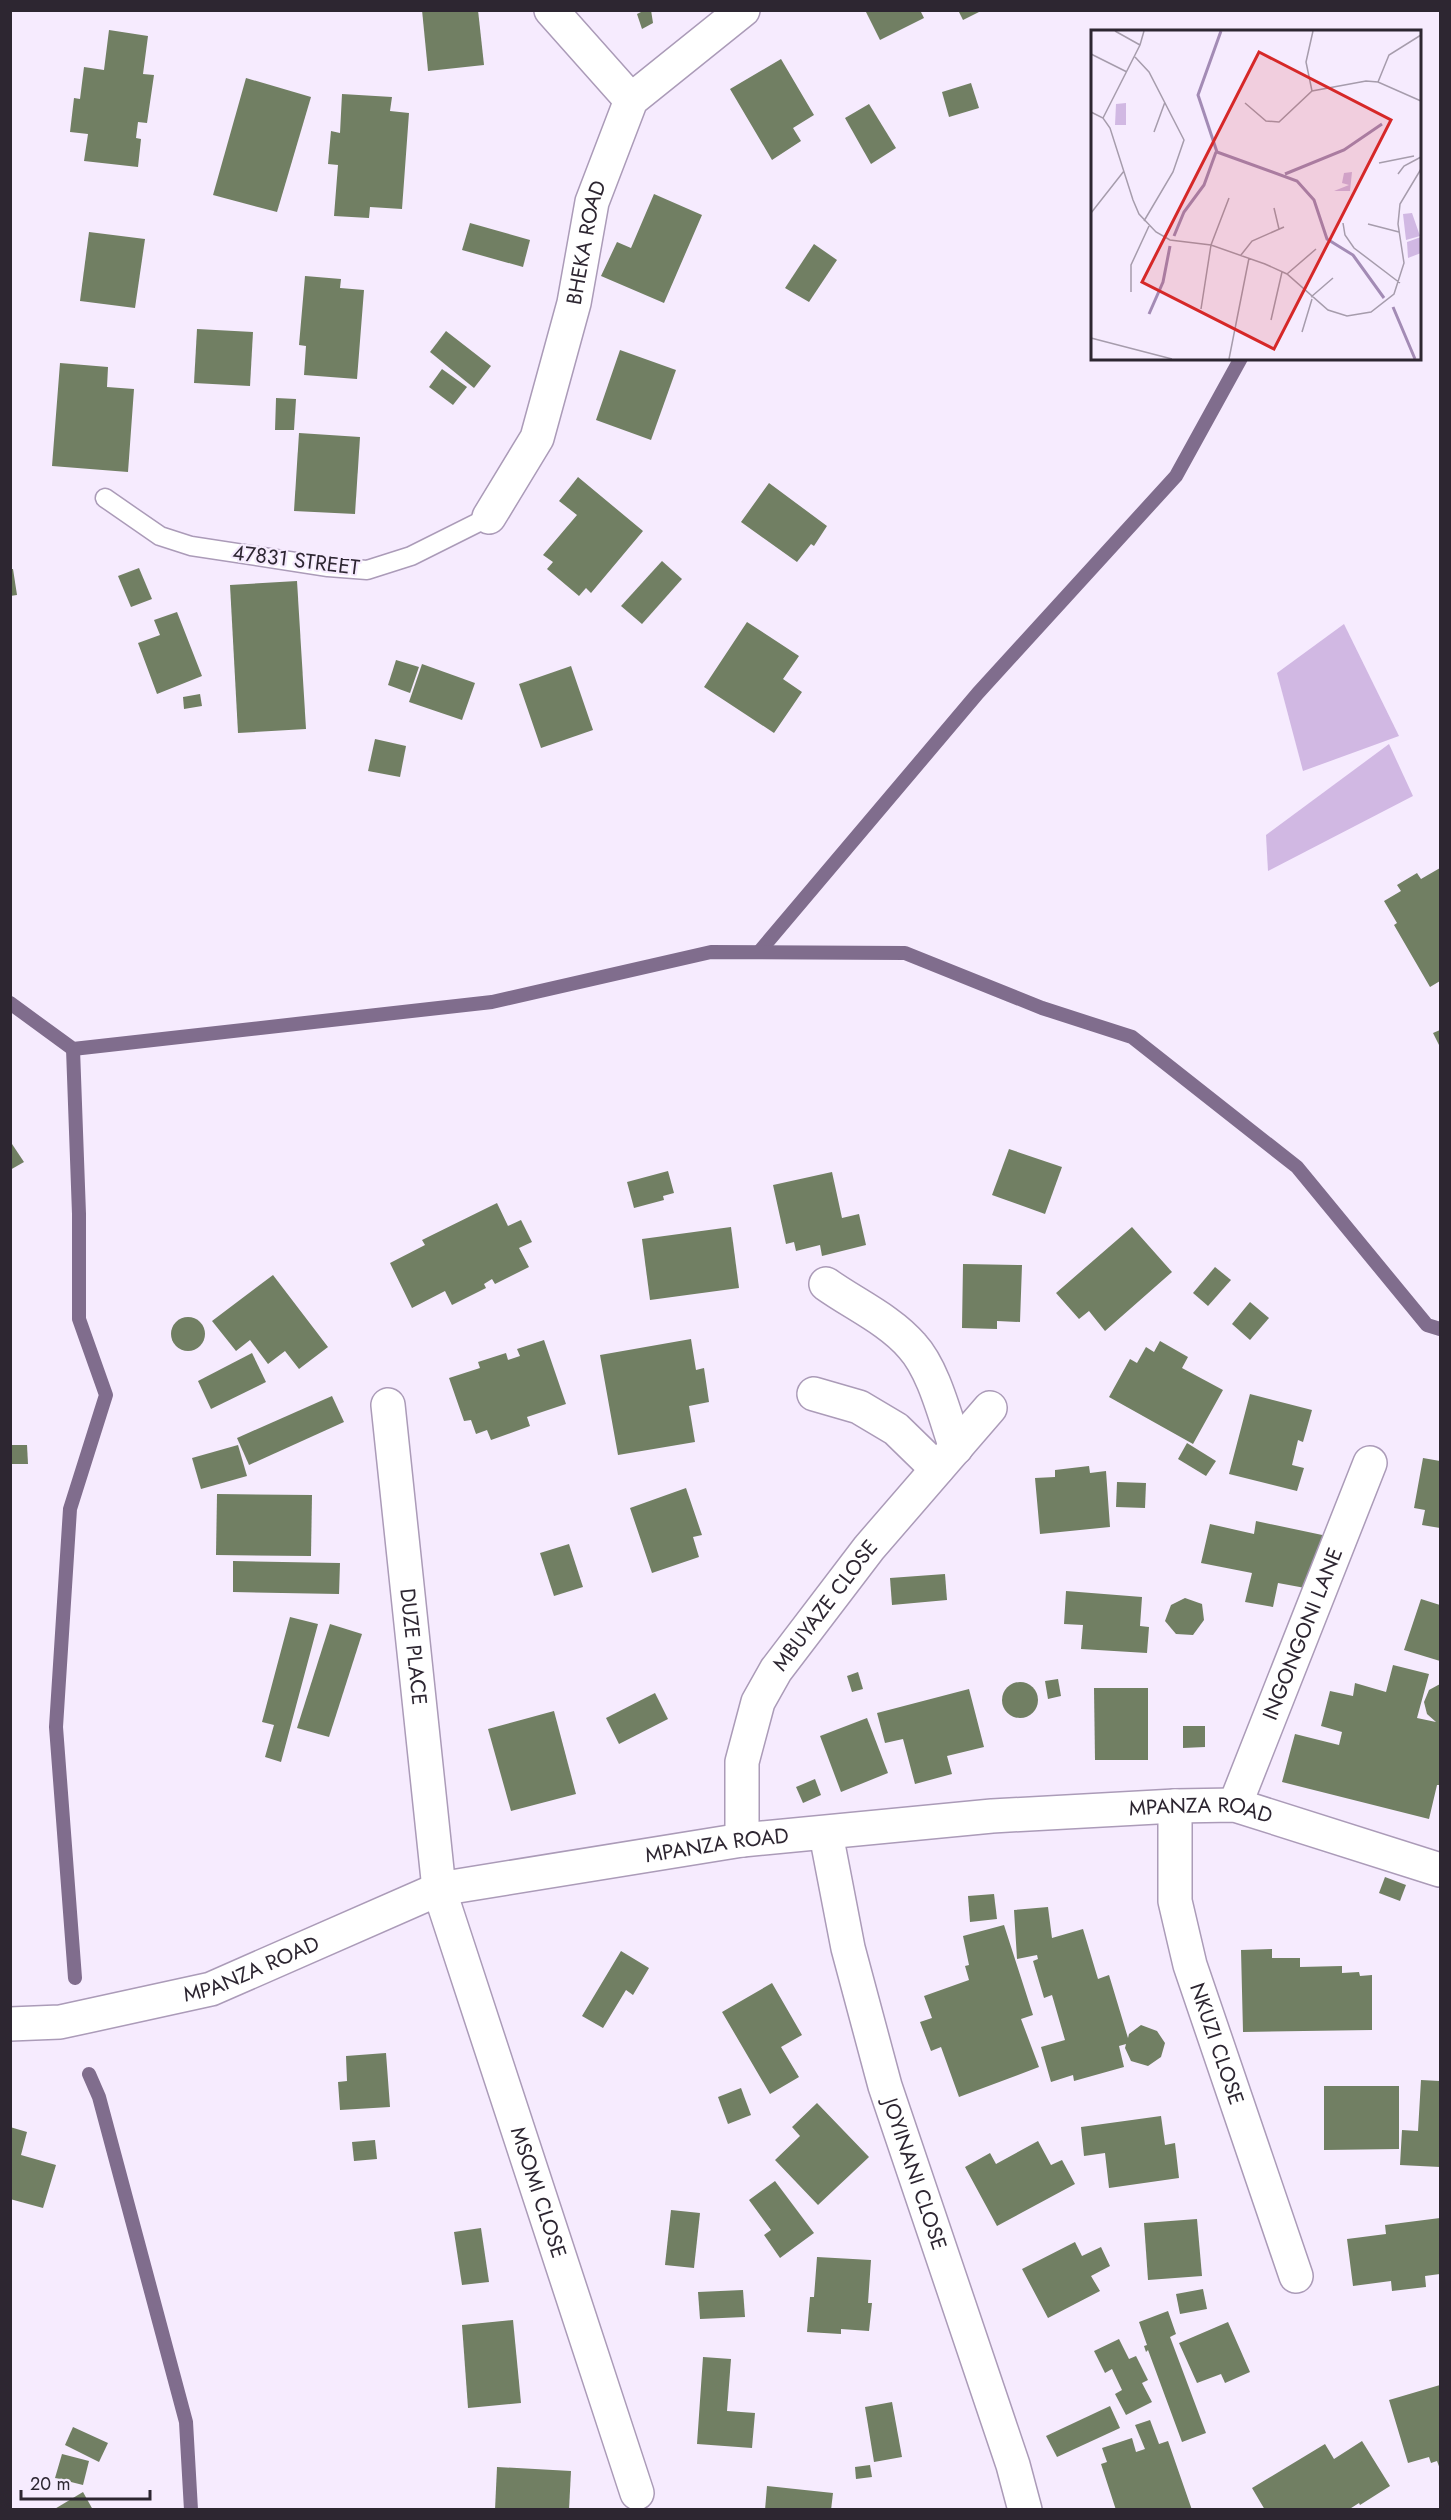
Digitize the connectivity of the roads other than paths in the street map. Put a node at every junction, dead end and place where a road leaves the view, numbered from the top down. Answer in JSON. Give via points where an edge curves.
{"nodes":[{"id":1,"x":551,"y":10,"type":"edge"},
{"id":2,"x":743,"y":10,"type":"edge"},
{"id":3,"x":631,"y":100,"type":"junction"},
{"id":4,"x":105,"y":498,"type":"dead end"},
{"id":5,"x":489,"y":517,"type":"joint"},
{"id":6,"x":826,"y":1284,"type":"dead end"},
{"id":7,"x":814,"y":1394,"type":"dead end"},
{"id":8,"x":388,"y":1405,"type":"dead end"},
{"id":9,"x":990,"y":1408,"type":"dead end"},
{"id":10,"x":946,"y":1459,"type":"junction"},
{"id":11,"x":1370,"y":1463,"type":"dead end"},
{"id":12,"x":1235,"y":1805,"type":"junction"},
{"id":13,"x":1175,"y":1806,"type":"junction"},
{"id":14,"x":826,"y":1834,"type":"junction"},
{"id":15,"x":742,"y":1840,"type":"junction"},
{"id":16,"x":1440,"y":1870,"type":"edge"},
{"id":17,"x":439,"y":1889,"type":"junction"},
{"id":18,"x":10,"y":2024,"type":"edge"},
{"id":19,"x":1296,"y":2276,"type":"dead end"},
{"id":20,"x":637,"y":2493,"type":"dead end"},
{"id":21,"x":1025,"y":2510,"type":"edge"}],
"edges":[{"from":1,"to":3,"type":"street"},
{"from":2,"to":3,"type":"street"},
{"from":3,"to":5,"type":"street","name":"BHEKA ROAD","via":[[592,202],[574,303],[537,438]]},
{"from":4,"to":5,"type":"lane","name":"47831 STREET","via":[[160,536],[191,546],[367,570],[411,556]]},
{"from":6,"to":10,"type":"street","via":[[913,1346],[927,1369]]},
{"from":7,"to":10,"type":"street","via":[[859,1407]]},
{"from":8,"to":17,"type":"street","name":"DUZE PLACE"},
{"from":9,"to":10,"type":"street","name":"MBUYAZE CLOSE"},
{"from":10,"to":15,"type":"street","name":"MBUYAZE CLOSE","via":[[861,1558],[776,1670],[758,1702],[742,1762]]},
{"from":11,"to":12,"type":"street","name":"INGONGONI LANE"},
{"from":12,"to":13,"type":"street","name":"MPANZA ROAD"},
{"from":12,"to":16,"type":"street","name":"MPANZA ROAD"},
{"from":13,"to":14,"type":"street","name":"MPANZA ROAD","via":[[992,1816]]},
{"from":13,"to":19,"type":"street","name":"NKUZI CLOSE","via":[[1175,1901],[1190,1965]]},
{"from":14,"to":15,"type":"street","name":"MPANZA ROAD"},
{"from":14,"to":21,"type":"street","name":"JOYINANI CLOSE","via":[[848,1948],[885,2086]]},
{"from":15,"to":17,"type":"street","name":"MPANZA ROAD"},
{"from":17,"to":18,"type":"street","name":"MPANZA ROAD","via":[[211,1989],[60,2022]]},
{"from":17,"to":20,"type":"street","name":"MSOMI CLOSE"}]}
